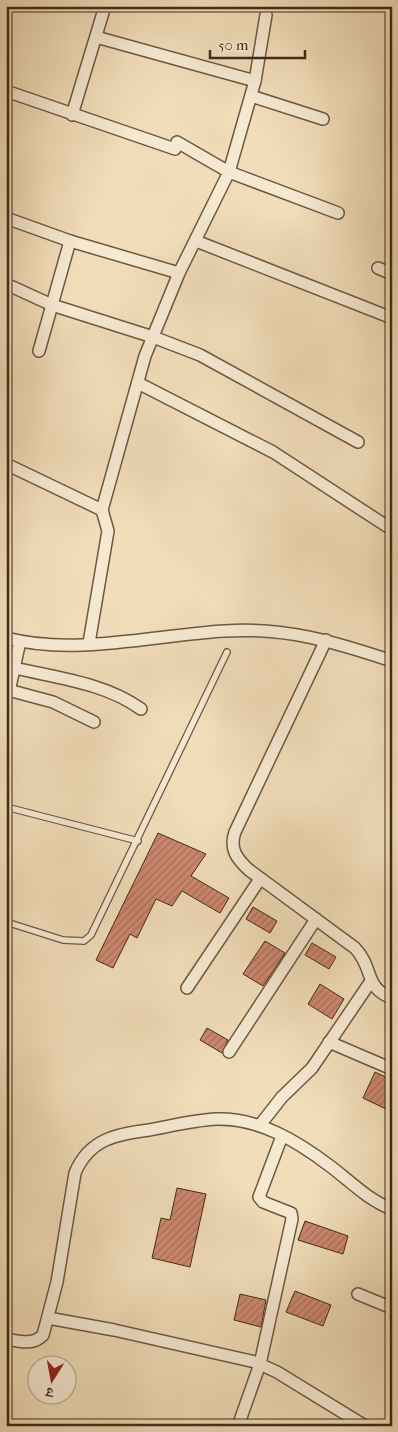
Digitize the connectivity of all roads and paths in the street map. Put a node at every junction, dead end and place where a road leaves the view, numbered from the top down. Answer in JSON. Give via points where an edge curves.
{"nodes":[{"id":1,"x":105,"y":6,"type":"edge"},
{"id":2,"x":266,"y":15,"type":"dead end"},
{"id":3,"x":96,"y":37,"type":"junction"},
{"id":4,"x":255,"y":81,"type":"junction"},
{"id":5,"x":6,"y":91,"type":"edge"},
{"id":6,"x":251,"y":96,"type":"junction"},
{"id":7,"x":72,"y":115,"type":"junction"},
{"id":8,"x":323,"y":118,"type":"dead end"},
{"id":9,"x":229,"y":172,"type":"junction"},
{"id":10,"x":338,"y":213,"type":"dead end"},
{"id":11,"x":6,"y":218,"type":"edge"},
{"id":12,"x":70,"y":242,"type":"junction"},
{"id":13,"x":196,"y":242,"type":"junction"},
{"id":14,"x":378,"y":268,"type":"dead end"},
{"id":15,"x":179,"y":273,"type":"junction"},
{"id":16,"x":392,"y":274,"type":"edge"},
{"id":17,"x":6,"y":284,"type":"edge"},
{"id":18,"x":52,"y":305,"type":"junction"},
{"id":19,"x":392,"y":318,"type":"edge"},
{"id":20,"x":153,"y":337,"type":"junction"},
{"id":21,"x":39,"y":351,"type":"dead end"},
{"id":22,"x":138,"y":383,"type":"junction"},
{"id":23,"x":358,"y":442,"type":"dead end"},
{"id":24,"x":6,"y":464,"type":"edge"},
{"id":25,"x":102,"y":510,"type":"junction"},
{"id":26,"x":392,"y":523,"type":"edge"},
{"id":27,"x":6,"y":638,"type":"edge"},
{"id":28,"x":326,"y":640,"type":"junction"},
{"id":29,"x":20,"y":641,"type":"junction"},
{"id":30,"x":89,"y":643,"type":"junction"},
{"id":31,"x":228,"y":652,"type":"dead end"},
{"id":32,"x":392,"y":661,"type":"edge"},
{"id":33,"x":15,"y":668,"type":"junction"},
{"id":34,"x":7,"y":690,"type":"edge"},
{"id":35,"x":141,"y":709,"type":"dead end"},
{"id":36,"x":94,"y":722,"type":"dead end"},
{"id":37,"x":6,"y":807,"type":"edge"},
{"id":38,"x":138,"y":841,"type":"junction"},
{"id":39,"x":260,"y":879,"type":"junction"},
{"id":40,"x":316,"y":919,"type":"junction"},
{"id":41,"x":6,"y":922,"type":"edge"},
{"id":42,"x":371,"y":981,"type":"junction"},
{"id":43,"x":187,"y":988,"type":"dead end"},
{"id":44,"x":392,"y":998,"type":"edge"},
{"id":45,"x":329,"y":1042,"type":"junction"},
{"id":46,"x":229,"y":1052,"type":"dead end"},
{"id":47,"x":392,"y":1069,"type":"edge"},
{"id":48,"x":260,"y":1125,"type":"junction"},
{"id":49,"x":282,"y":1136,"type":"junction"},
{"id":50,"x":392,"y":1209,"type":"edge"},
{"id":51,"x":358,"y":1294,"type":"dead end"},
{"id":52,"x":392,"y":1308,"type":"edge"},
{"id":53,"x":48,"y":1318,"type":"junction"},
{"id":54,"x":6,"y":1339,"type":"edge"},
{"id":55,"x":260,"y":1364,"type":"junction"},
{"id":56,"x":238,"y":1426,"type":"edge"},
{"id":57,"x":365,"y":1426,"type":"edge"}],
"edges":[{"from":1,"to":3,"type":"street"},
{"from":2,"to":4,"type":"street"},
{"from":3,"to":4,"type":"street"},
{"from":3,"to":7,"type":"street"},
{"from":4,"to":6,"type":"street"},
{"from":5,"to":7,"type":"street"},
{"from":6,"to":8,"type":"street"},
{"from":6,"to":9,"type":"street"},
{"from":7,"to":9,"type":"street","via":[[176,145]]},
{"from":9,"to":10,"type":"street"},
{"from":9,"to":13,"type":"street"},
{"from":11,"to":12,"type":"street"},
{"from":12,"to":15,"type":"street"},
{"from":12,"to":18,"type":"street"},
{"from":13,"to":15,"type":"street"},
{"from":13,"to":19,"type":"street"},
{"from":14,"to":16,"type":"street"},
{"from":15,"to":20,"type":"street"},
{"from":17,"to":18,"type":"street"},
{"from":18,"to":20,"type":"street"},
{"from":18,"to":21,"type":"street"},
{"from":20,"to":22,"type":"street"},
{"from":20,"to":23,"type":"street","via":[[200,355]]},
{"from":22,"to":25,"type":"street"},
{"from":22,"to":26,"type":"street","via":[[273,452],[388,527]]},
{"from":24,"to":25,"type":"street"},
{"from":25,"to":30,"type":"street","via":[[108,531]]},
{"from":27,"to":29,"type":"street"},
{"from":28,"to":30,"type":"street","via":[[287,632],[226,631]]},
{"from":28,"to":32,"type":"street"},
{"from":28,"to":39,"type":"street","via":[[232,840],[239,861]]},
{"from":29,"to":30,"type":"street"},
{"from":29,"to":33,"type":"street"},
{"from":31,"to":38,"type":"lane"},
{"from":33,"to":34,"type":"street"},
{"from":33,"to":35,"type":"street","via":[[101,689],[124,697]]},
{"from":34,"to":36,"type":"street","via":[[53,702]]},
{"from":37,"to":38,"type":"lane"},
{"from":38,"to":41,"type":"lane","via":[[97,926],[84,940],[63,940]]},
{"from":39,"to":40,"type":"street"},
{"from":39,"to":43,"type":"street"},
{"from":40,"to":42,"type":"street","via":[[362,955]]},
{"from":40,"to":46,"type":"street"},
{"from":42,"to":44,"type":"street","via":[[382,994]]},
{"from":42,"to":45,"type":"street"},
{"from":45,"to":47,"type":"street"},
{"from":45,"to":48,"type":"street","via":[[312,1068],[282,1097]]},
{"from":48,"to":49,"type":"street"},
{"from":48,"to":53,"type":"street","via":[[215,1119],[116,1134],[89,1153],[75,1173]]},
{"from":49,"to":50,"type":"street","via":[[301,1145],[376,1202]]},
{"from":49,"to":55,"type":"street","via":[[259,1197],[263,1202],[291,1213],[292,1219]]},
{"from":51,"to":52,"type":"street"},
{"from":53,"to":54,"type":"street","via":[[38,1340]]},
{"from":53,"to":55,"type":"street"},
{"from":55,"to":56,"type":"street"},
{"from":55,"to":57,"type":"street"}]}
